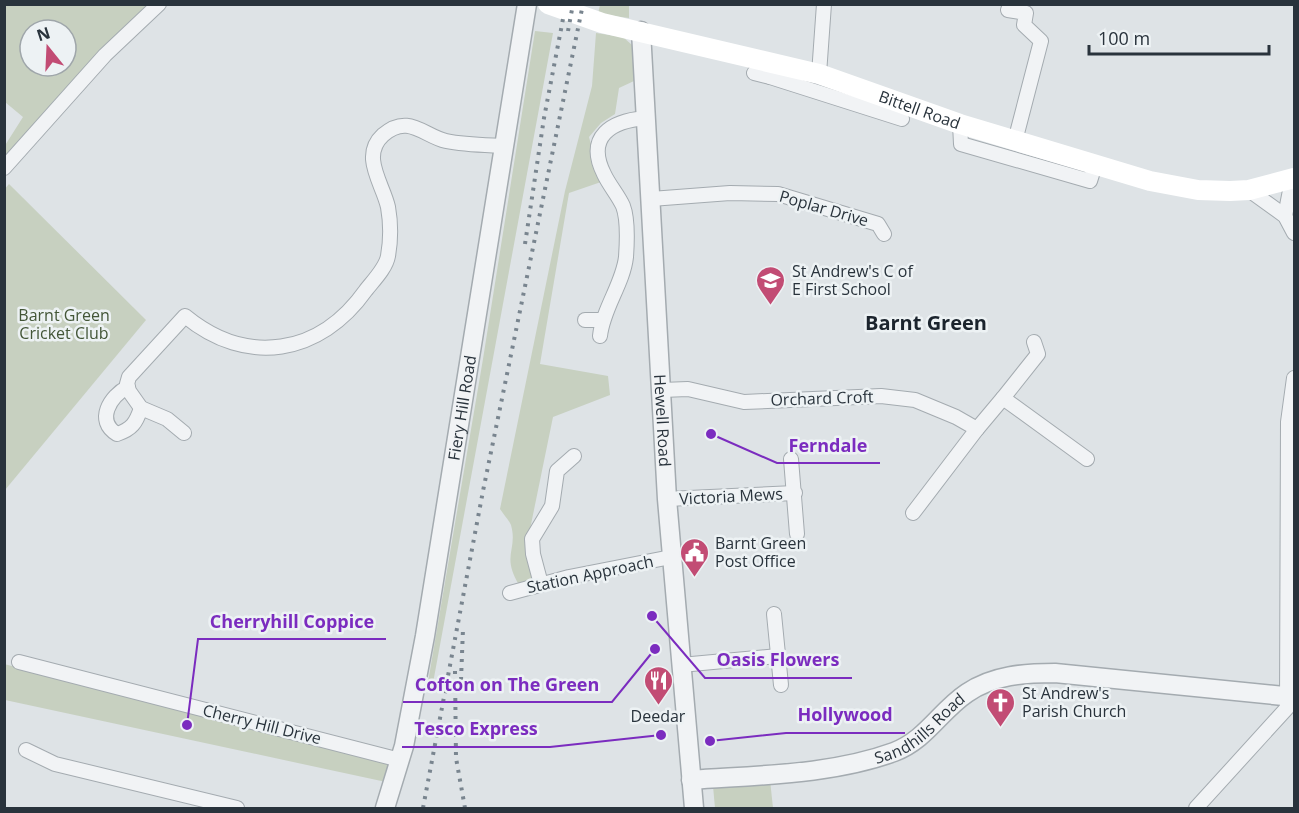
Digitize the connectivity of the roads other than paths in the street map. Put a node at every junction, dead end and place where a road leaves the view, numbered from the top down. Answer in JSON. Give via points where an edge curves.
{"nodes":[{"id":1,"x":159,"y":4,"type":"edge"},
{"id":2,"x":527,"y":4,"type":"edge"},
{"id":3,"x":548,"y":4,"type":"edge"},
{"id":4,"x":824,"y":4,"type":"edge"},
{"id":5,"x":1008,"y":10,"type":"dead end"},
{"id":6,"x":641,"y":31,"type":"junction"},
{"id":7,"x":773,"y":70,"type":"junction"},
{"id":8,"x":754,"y":73,"type":"dead end"},
{"id":9,"x":819,"y":74,"type":"junction"},
{"id":10,"x":872,"y":101,"type":"junction"},
{"id":11,"x":645,"y":118,"type":"junction"},
{"id":12,"x":902,"y":119,"type":"dead end"},
{"id":13,"x":960,"y":124,"type":"junction"},
{"id":14,"x":1015,"y":141,"type":"junction"},
{"id":15,"x":504,"y":146,"type":"junction"},
{"id":16,"x":1095,"y":165,"type":"junction"},
{"id":17,"x":4,"y":168,"type":"edge"},
{"id":18,"x":1293,"y":179,"type":"edge"},
{"id":19,"x":1249,"y":190,"type":"junction"},
{"id":20,"x":651,"y":200,"type":"junction"},
{"id":21,"x":1285,"y":216,"type":"junction"},
{"id":22,"x":1294,"y":232,"type":"edge"},
{"id":23,"x":884,"y":234,"type":"dead end"},
{"id":24,"x":585,"y":320,"type":"dead end"},
{"id":25,"x":602,"y":320,"type":"junction"},
{"id":26,"x":600,"y":336,"type":"dead end"},
{"id":27,"x":1034,"y":342,"type":"dead end"},
{"id":28,"x":1294,"y":378,"type":"edge"},
{"id":29,"x":128,"y":387,"type":"junction"},
{"id":30,"x":662,"y":390,"type":"junction"},
{"id":31,"x":1003,"y":398,"type":"junction"},
{"id":32,"x":141,"y":408,"type":"junction"},
{"id":33,"x":977,"y":429,"type":"junction"},
{"id":34,"x":184,"y":433,"type":"dead end"},
{"id":35,"x":574,"y":456,"type":"dead end"},
{"id":36,"x":790,"y":459,"type":"dead end"},
{"id":37,"x":1087,"y":459,"type":"dead end"},
{"id":38,"x":795,"y":493,"type":"junction"},
{"id":39,"x":667,"y":499,"type":"junction"},
{"id":40,"x":913,"y":513,"type":"dead end"},
{"id":41,"x":798,"y":534,"type":"dead end"},
{"id":42,"x":671,"y":557,"type":"junction"},
{"id":43,"x":541,"y":584,"type":"junction"},
{"id":44,"x":510,"y":593,"type":"dead end"},
{"id":45,"x":774,"y":614,"type":"dead end"},
{"id":46,"x":778,"y":656,"type":"junction"},
{"id":47,"x":19,"y":662,"type":"dead end"},
{"id":48,"x":681,"y":665,"type":"junction"},
{"id":49,"x":782,"y":684,"type":"dead end"},
{"id":50,"x":1291,"y":696,"type":"edge"},
{"id":51,"x":27,"y":750,"type":"dead end"},
{"id":52,"x":400,"y":760,"type":"junction"},
{"id":53,"x":691,"y":780,"type":"junction"},
{"id":54,"x":237,"y":808,"type":"edge"},
{"id":55,"x":385,"y":808,"type":"edge"},
{"id":56,"x":694,"y":808,"type":"edge"},
{"id":57,"x":1196,"y":808,"type":"edge"}],
"edges":[{"from":1,"to":17,"type":"street","via":[[105,55]]},
{"from":2,"to":15,"type":"street","name":"Fiery Hill Road"},
{"from":3,"to":6,"type":"main road","name":"Bittell Road","via":[[602,23]]},
{"from":4,"to":9,"type":"street"},
{"from":5,"to":14,"type":"street","via":[[1026,13],[1024,25],[1041,40]]},
{"from":6,"to":7,"type":"main road","name":"Bittell Road"},
{"from":6,"to":11,"type":"street","name":"Hewell Road"},
{"from":7,"to":8,"type":"street"},
{"from":7,"to":9,"type":"main road","name":"Bittell Road"},
{"from":7,"to":10,"type":"street"},
{"from":9,"to":10,"type":"main road","name":"Bittell Road"},
{"from":10,"to":12,"type":"street"},
{"from":10,"to":13,"type":"main road","name":"Bittell Road"},
{"from":11,"to":20,"type":"street","name":"Hewell Road"},
{"from":11,"to":25,"type":"street","via":[[617,123],[604,134],[599,146],[602,168],[625,213],[626,249]]},
{"from":13,"to":14,"type":"main road","name":"Bittell Road"},
{"from":13,"to":16,"type":"street","via":[[961,144],[1090,181]]},
{"from":14,"to":16,"type":"main road","name":"Bittell Road"},
{"from":15,"to":29,"type":"street","via":[[443,140],[421,128],[397,127],[382,136],[373,161],[388,206],[392,234],[388,261],[353,307],[316,336],[280,347],[229,343],[185,316],[137,365]]},
{"from":15,"to":52,"type":"street","name":"Fiery Hill Road","via":[[425,636]]},
{"from":16,"to":19,"type":"main road","name":"Bittell Road","via":[[1197,190]]},
{"from":18,"to":19,"type":"main road","name":"Bittell Road"},
{"from":18,"to":21,"type":"street"},
{"from":19,"to":21,"type":"street"},
{"from":20,"to":23,"type":"street","name":"Poplar Drive","via":[[730,193],[778,194],[878,224]]},
{"from":20,"to":30,"type":"street","name":"Hewell Road"},
{"from":21,"to":22,"type":"street"},
{"from":24,"to":25,"type":"street"},
{"from":25,"to":26,"type":"street"},
{"from":27,"to":31,"type":"street","via":[[1038,354]]},
{"from":28,"to":50,"type":"street","via":[[1288,422]]},
{"from":29,"to":32,"type":"street"},
{"from":29,"to":32,"type":"street","via":[[112,398],[107,409],[105,422],[109,430],[117,434],[129,430]]},
{"from":30,"to":33,"type":"street","name":"Orchard Croft","via":[[688,389],[744,402],[881,396],[915,400]]},
{"from":30,"to":39,"type":"street","name":"Hewell Road"},
{"from":31,"to":33,"type":"street"},
{"from":31,"to":37,"type":"street"},
{"from":32,"to":34,"type":"street","via":[[167,419]]},
{"from":33,"to":40,"type":"street"},
{"from":35,"to":43,"type":"street","via":[[557,471],[552,506],[531,539]]},
{"from":36,"to":38,"type":"street","name":"Victoria Mews"},
{"from":38,"to":39,"type":"street","name":"Victoria Mews"},
{"from":38,"to":41,"type":"street","name":"Victoria Mews"},
{"from":39,"to":42,"type":"street","name":"Hewell Road"},
{"from":42,"to":43,"type":"street","name":"Station Approach"},
{"from":42,"to":48,"type":"street","name":"Hewell Road"},
{"from":43,"to":44,"type":"street","name":"Station Approach"},
{"from":45,"to":46,"type":"street"},
{"from":46,"to":48,"type":"street"},
{"from":46,"to":49,"type":"street"},
{"from":47,"to":52,"type":"street","name":"Cherry Hill Drive"},
{"from":48,"to":53,"type":"street","name":"Hewell Road"},
{"from":50,"to":53,"type":"street","name":"Sandhills Road","via":[[1022,673],[988,682],[967,693],[914,743],[893,752],[840,766]]},
{"from":50,"to":57,"type":"street","via":[[1287,708]]},
{"from":51,"to":54,"type":"street","via":[[55,764]]},
{"from":52,"to":55,"type":"street","name":"Fiery Hill Road"},
{"from":53,"to":56,"type":"street","name":"Hewell Road"}]}
